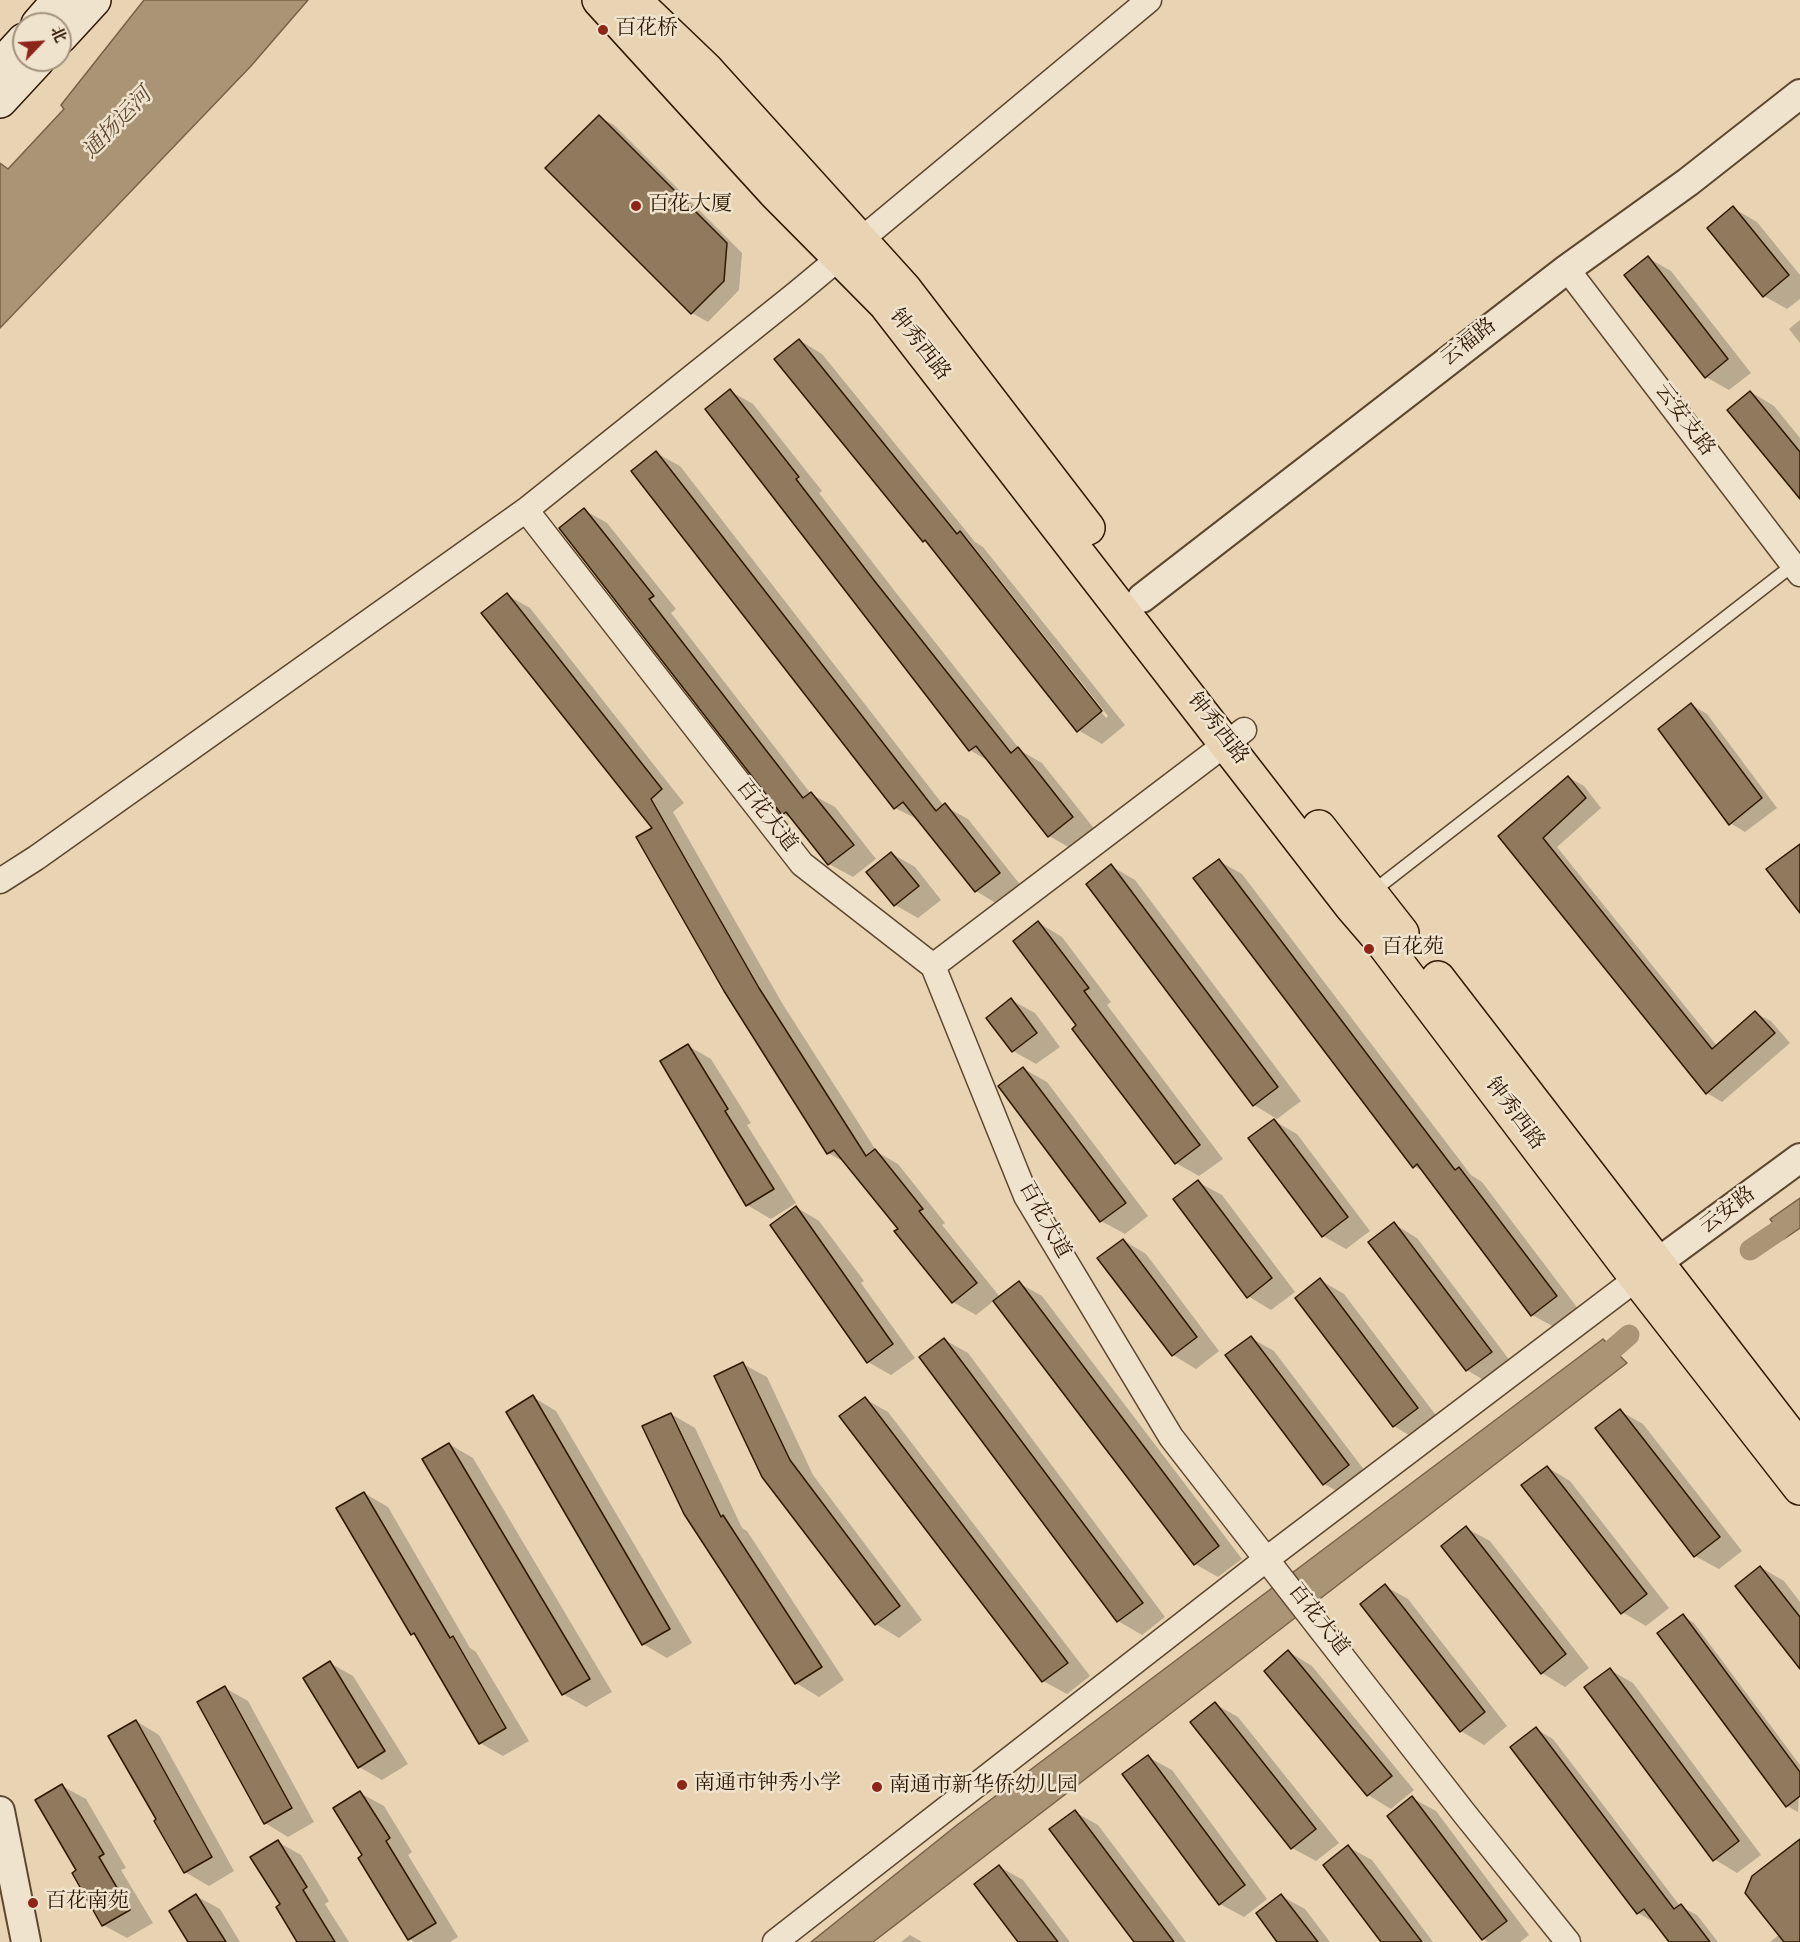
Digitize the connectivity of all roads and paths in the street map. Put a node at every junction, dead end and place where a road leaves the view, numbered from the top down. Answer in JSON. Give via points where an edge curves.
{"nodes":[{"id":1,"x":59,"y":0,"type":"edge"},
{"id":2,"x":94,"y":0,"type":"edge"},
{"id":3,"x":599,"y":0,"type":"edge"},
{"id":4,"x":634,"y":0,"type":"edge"},
{"id":5,"x":1149,"y":0,"type":"edge"},
{"id":6,"x":48,"y":12,"type":"edge"},
{"id":7,"x":72,"y":24,"type":"edge"},
{"id":8,"x":12,"y":53,"type":"edge"},
{"id":9,"x":0,"y":66,"type":"edge"},
{"id":10,"x":27,"y":72,"type":"edge"},
{"id":11,"x":1800,"y":94,"type":"edge"},
{"id":12,"x":0,"y":101,"type":"edge"},
{"id":13,"x":850,"y":248,"type":"junction"},
{"id":14,"x":1567,"y":269,"type":"junction"},
{"id":15,"x":526,"y":510,"type":"junction"},
{"id":16,"x":1796,"y":570,"type":"edge"},
{"id":17,"x":1142,"y":598,"type":"junction"},
{"id":18,"x":1235,"y":737,"type":"junction"},
{"id":19,"x":0,"y":881,"type":"edge"},
{"id":20,"x":1361,"y":900,"type":"junction"},
{"id":21,"x":933,"y":966,"type":"junction"},
{"id":22,"x":1800,"y":1158,"type":"edge"},
{"id":23,"x":1647,"y":1271,"type":"junction"},
{"id":24,"x":1800,"y":1448,"type":"edge"},
{"id":25,"x":1800,"y":1488,"type":"edge"},
{"id":26,"x":1273,"y":1565,"type":"junction"},
{"id":27,"x":0,"y":1811,"type":"edge"},
{"id":28,"x":26,"y":1942,"type":"edge"},
{"id":29,"x":775,"y":1942,"type":"edge"},
{"id":30,"x":1568,"y":1942,"type":"edge"}],
"edges":[{"from":1,"to":6,"type":"main road"},
{"from":2,"to":7,"type":"main road"},
{"from":3,"to":13,"type":"main road","name":"钟秀西路","via":[[776,194]]},
{"from":4,"to":13,"type":"main road","name":"钟秀西路","via":[[707,70]]},
{"from":5,"to":13,"type":"street"},
{"from":8,"to":9,"type":"main road"},
{"from":10,"to":12,"type":"main road"},
{"from":11,"to":14,"type":"street","name":"云福路","via":[[1688,182]]},
{"from":13,"to":15,"type":"street"},
{"from":13,"to":17,"type":"main road","name":"钟秀西路","via":[[911,297]]},
{"from":13,"to":18,"type":"main road","name":"钟秀西路","via":[[885,304]]},
{"from":14,"to":16,"type":"street","name":"云安支路"},
{"from":14,"to":17,"type":"street","name":"云福路"},
{"from":15,"to":19,"type":"street"},
{"from":15,"to":21,"type":"street","name":"百花大道","via":[[802,864]]},
{"from":16,"to":20,"type":"lane"},
{"from":17,"to":18,"type":"main road","name":"钟秀西路"},
{"from":18,"to":20,"type":"main road","name":"钟秀西路"},
{"from":18,"to":21,"type":"street"},
{"from":20,"to":23,"type":"main road","name":"钟秀西路"},
{"from":21,"to":26,"type":"street","name":"百花大道","via":[[1026,1196],[1172,1437]]},
{"from":22,"to":23,"type":"street","name":"云安路"},
{"from":23,"to":24,"type":"main road","name":"钟秀西路"},
{"from":23,"to":25,"type":"main road","name":"钟秀西路"},
{"from":23,"to":26,"type":"street"},
{"from":26,"to":29,"type":"street"},
{"from":26,"to":30,"type":"street","name":"百花大道"},
{"from":27,"to":28,"type":"street"}]}
